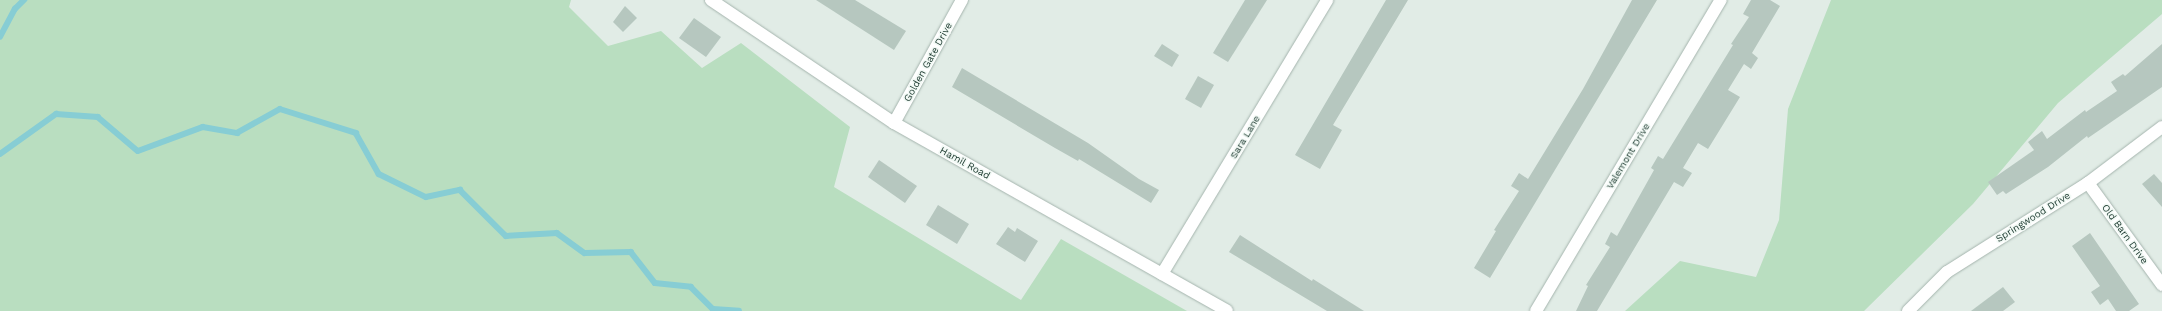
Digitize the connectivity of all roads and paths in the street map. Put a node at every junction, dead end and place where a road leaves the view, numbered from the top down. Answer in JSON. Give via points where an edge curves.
{"nodes":[{"id":1,"x":711,"y":0,"type":"edge"},
{"id":2,"x":962,"y":0,"type":"edge"},
{"id":3,"x":1327,"y":0,"type":"edge"},
{"id":4,"x":1721,"y":0,"type":"edge"},
{"id":5,"x":894,"y":123,"type":"junction"},
{"id":6,"x":2162,"y":127,"type":"edge"},
{"id":7,"x":2088,"y":183,"type":"junction"},
{"id":8,"x":1162,"y":274,"type":"junction"},
{"id":9,"x":2162,"y":285,"type":"edge"},
{"id":10,"x":1227,"y":311,"type":"edge"},
{"id":11,"x":1536,"y":311,"type":"edge"},
{"id":12,"x":1908,"y":311,"type":"edge"}],
"edges":[{"from":1,"to":5,"type":"street","name":"Hamil Road"},
{"from":2,"to":5,"type":"street","name":"Golden Gate Drive"},
{"from":3,"to":8,"type":"street","name":"Sara Lane"},
{"from":4,"to":11,"type":"street","name":"Valemont Drive"},
{"from":5,"to":8,"type":"street","name":"Hamil Road"},
{"from":6,"to":7,"type":"street","name":"Springwood Drive"},
{"from":7,"to":9,"type":"street","name":"Old Barn Drive"},
{"from":7,"to":12,"type":"street","name":"Springwood Drive","via":[[1947,272]]},
{"from":8,"to":10,"type":"street","name":"Hamil Road"}]}
